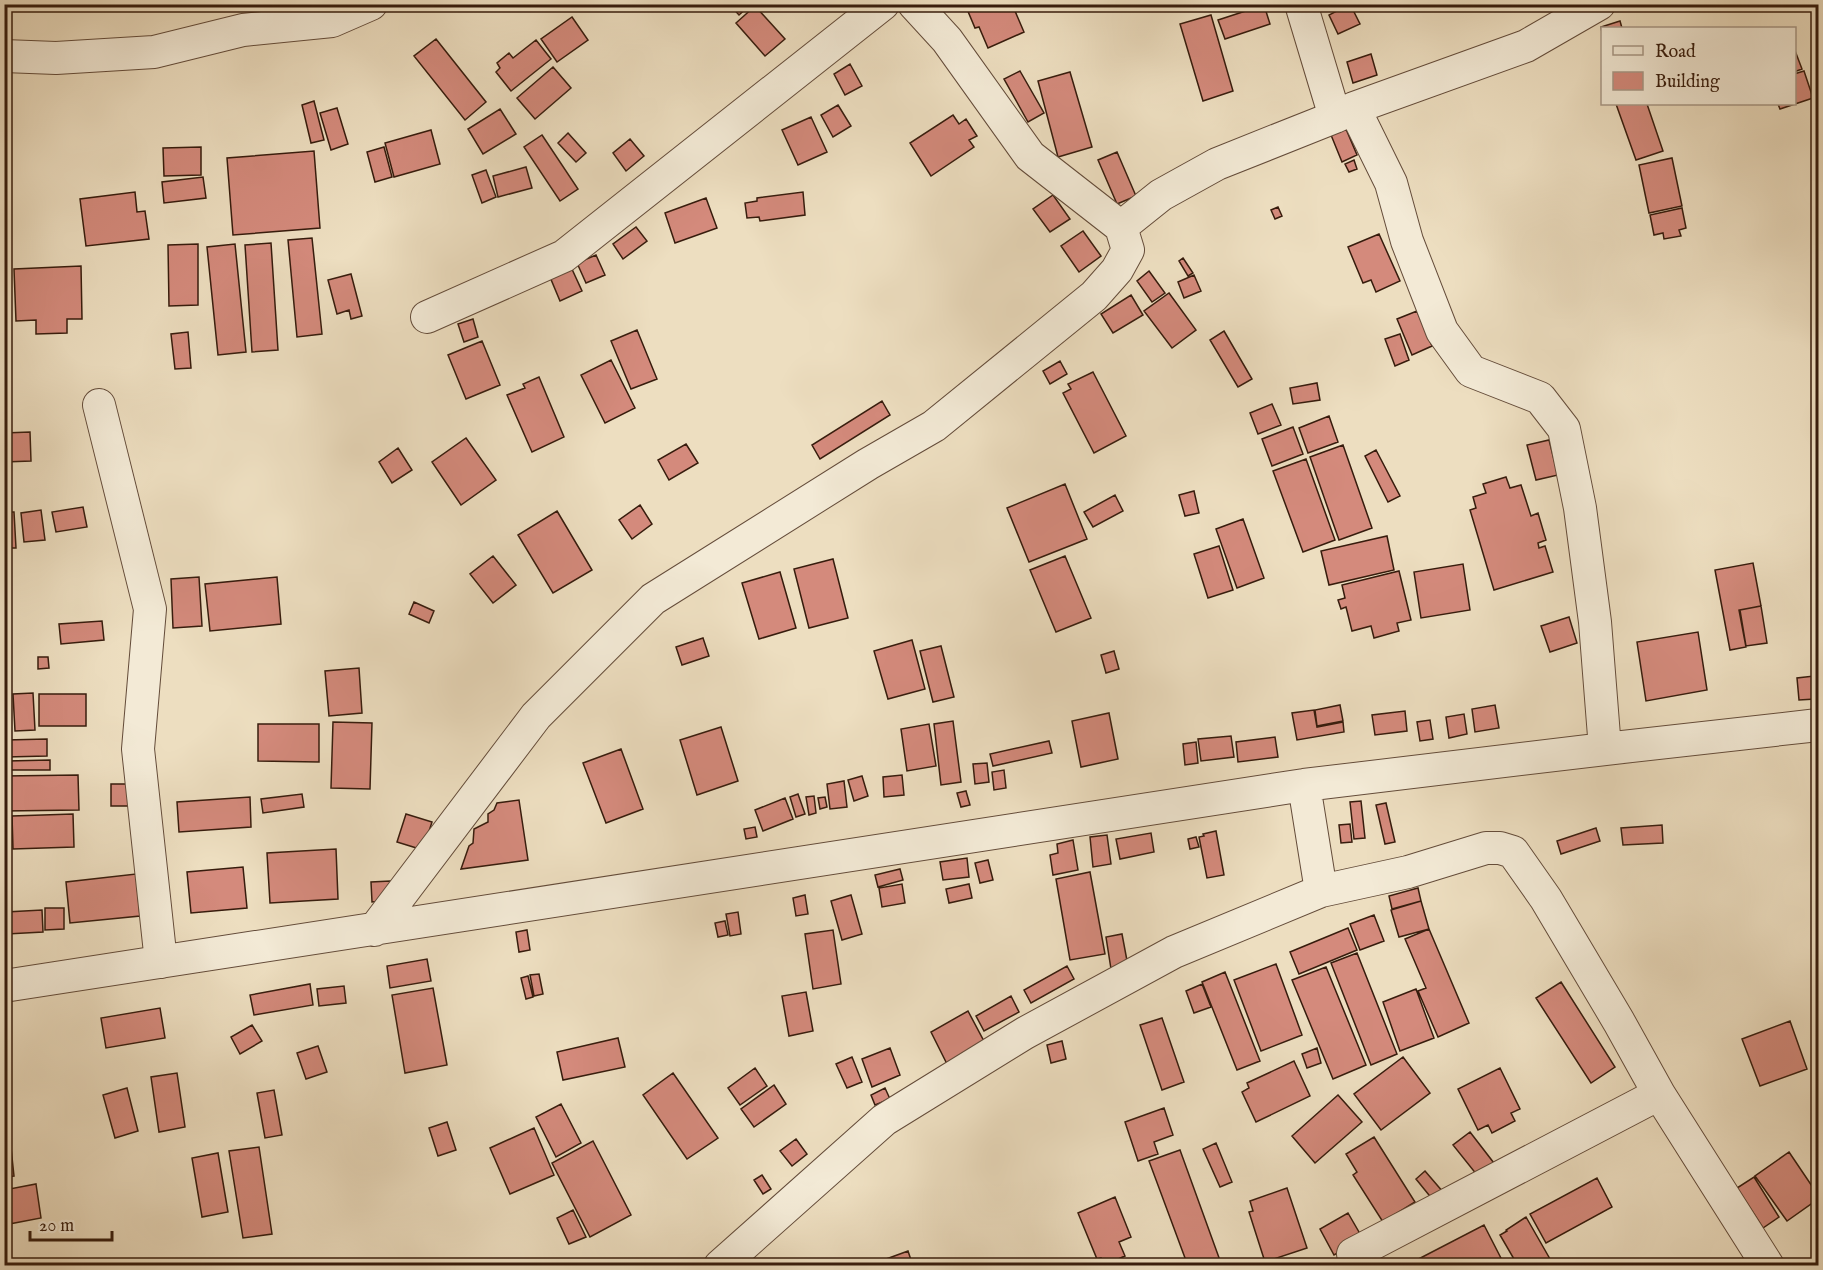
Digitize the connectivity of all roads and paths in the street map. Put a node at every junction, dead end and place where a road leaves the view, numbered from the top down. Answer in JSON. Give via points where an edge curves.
{"nodes":[{"id":1,"x":371,"y":4,"type":"edge"},
{"id":2,"x":883,"y":4,"type":"edge"},
{"id":3,"x":914,"y":4,"type":"edge"},
{"id":4,"x":1301,"y":4,"type":"edge"},
{"id":5,"x":1599,"y":4,"type":"edge"},
{"id":6,"x":4,"y":56,"type":"edge"},
{"id":7,"x":1345,"y":112,"type":"junction"},
{"id":8,"x":1121,"y":227,"type":"junction"},
{"id":9,"x":427,"y":317,"type":"dead end"},
{"id":10,"x":99,"y":405,"type":"dead end"},
{"id":11,"x":1818,"y":725,"type":"edge"},
{"id":12,"x":1605,"y":749,"type":"junction"},
{"id":13,"x":1304,"y":785,"type":"junction"},
{"id":14,"x":1321,"y":891,"type":"junction"},
{"id":15,"x":374,"y":930,"type":"junction"},
{"id":16,"x":161,"y":962,"type":"junction"},
{"id":17,"x":4,"y":986,"type":"edge"},
{"id":18,"x":1659,"y":1094,"type":"junction"},
{"id":19,"x":1353,"y":1254,"type":"dead end"},
{"id":20,"x":720,"y":1266,"type":"edge"},
{"id":21,"x":1768,"y":1266,"type":"edge"}],
"edges":[{"from":1,"to":6,"type":"street","via":[[332,21],[243,30],[154,52],[56,58]]},
{"from":2,"to":9,"type":"street","via":[[564,256]]},
{"from":3,"to":8,"type":"street","via":[[946,40],[1030,156]]},
{"from":4,"to":7,"type":"street"},
{"from":5,"to":7,"type":"street","via":[[1526,46]]},
{"from":7,"to":8,"type":"street","via":[[1217,164],[1161,195]]},
{"from":7,"to":12,"type":"street","via":[[1391,183],[1407,241],[1442,331],[1471,371],[1540,398],[1564,429],[1580,508],[1595,622]]},
{"from":8,"to":15,"type":"street","via":[[1128,250],[1117,270],[1094,296],[934,426],[653,599],[536,716]]},
{"from":10,"to":16,"type":"street","via":[[150,609],[138,749]]},
{"from":11,"to":12,"type":"street"},
{"from":12,"to":13,"type":"street"},
{"from":13,"to":14,"type":"street"},
{"from":13,"to":15,"type":"street"},
{"from":14,"to":18,"type":"street","via":[[1408,872],[1486,848],[1513,852],[1576,948]]},
{"from":14,"to":20,"type":"street","via":[[1174,952],[1025,1033],[894,1113]]},
{"from":15,"to":16,"type":"street"},
{"from":16,"to":17,"type":"street"},
{"from":18,"to":19,"type":"street"},
{"from":18,"to":21,"type":"street"}]}
